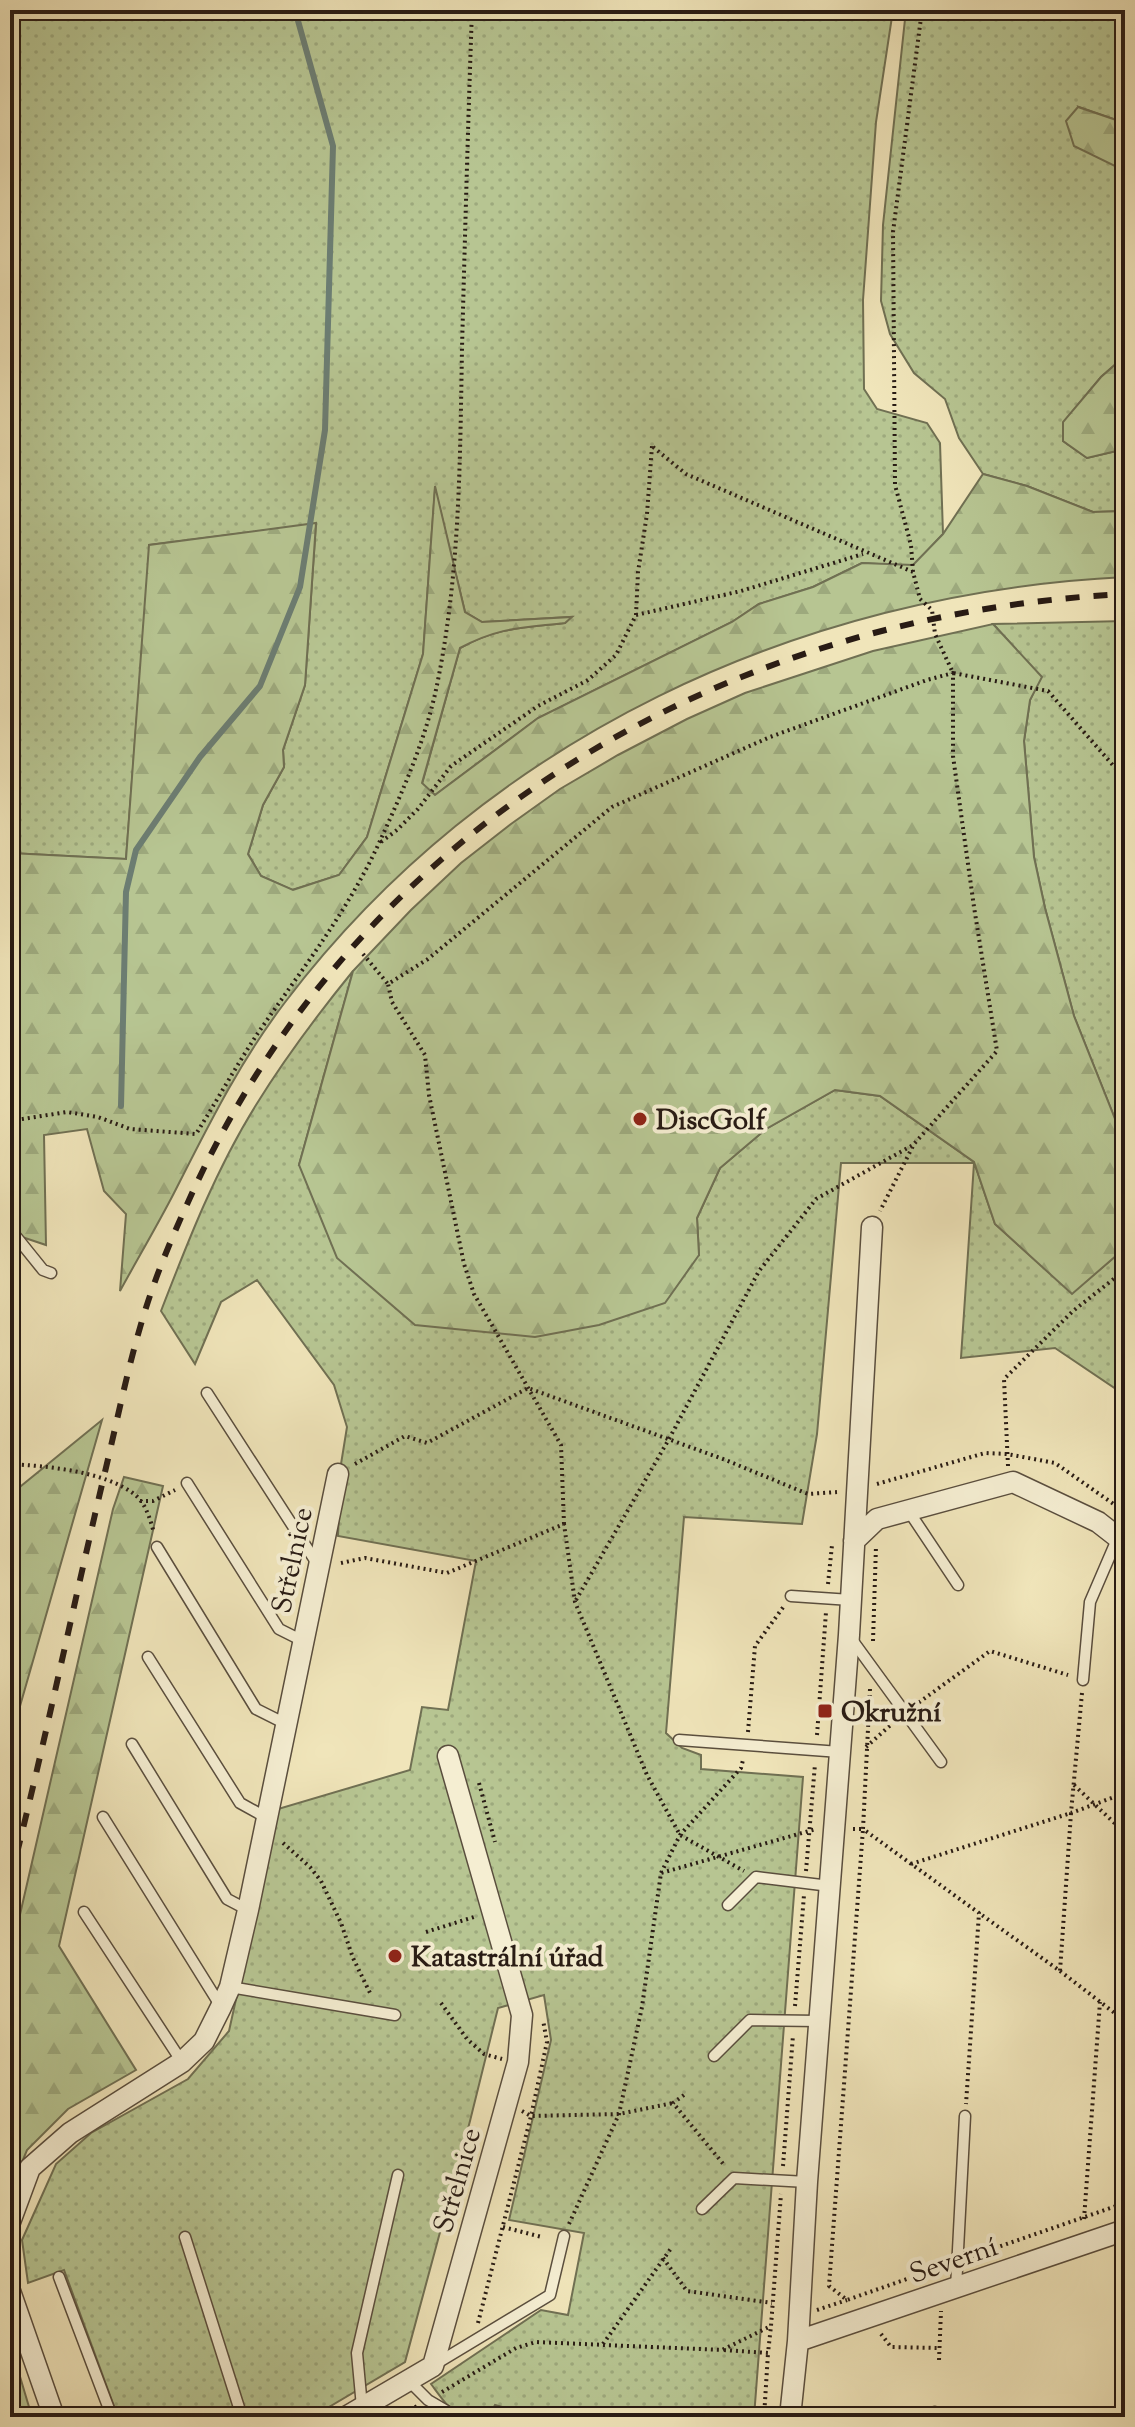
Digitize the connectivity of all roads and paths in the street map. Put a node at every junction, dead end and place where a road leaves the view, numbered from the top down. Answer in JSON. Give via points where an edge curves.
{"nodes":[{"id":1,"x":472,"y":10,"type":"edge"},
{"id":2,"x":922,"y":10,"type":"edge"},
{"id":3,"x":865,"y":553,"type":"junction"},
{"id":4,"x":913,"y":572,"type":"junction"},
{"id":5,"x":636,"y":615,"type":"junction"},
{"id":6,"x":953,"y":673,"type":"junction"},
{"id":7,"x":1125,"y":779,"type":"edge"},
{"id":8,"x":379,"y":844,"type":"junction"},
{"id":9,"x":363,"y":954,"type":"dead end"},
{"id":10,"x":388,"y":984,"type":"junction"},
{"id":11,"x":10,"y":1121,"type":"edge"},
{"id":12,"x":914,"y":1144,"type":"junction"},
{"id":13,"x":10,"y":1212,"type":"edge"},
{"id":14,"x":872,"y":1227,"type":"joint"},
{"id":15,"x":1125,"y":1270,"type":"edge"},
{"id":16,"x":51,"y":1273,"type":"dead end"},
{"id":17,"x":528,"y":1388,"type":"junction"},
{"id":18,"x":207,"y":1393,"type":"dead end"},
{"id":19,"x":669,"y":1439,"type":"junction"},
{"id":20,"x":10,"y":1464,"type":"edge"},
{"id":21,"x":338,"y":1474,"type":"joint"},
{"id":22,"x":1008,"y":1482,"type":"junction"},
{"id":23,"x":187,"y":1483,"type":"joint"},
{"id":24,"x":857,"y":1490,"type":"junction"},
{"id":25,"x":140,"y":1501,"type":"junction"},
{"id":26,"x":908,"y":1510,"type":"junction"},
{"id":27,"x":877,"y":1519,"type":"junction"},
{"id":28,"x":564,"y":1524,"type":"junction"},
{"id":29,"x":1121,"y":1540,"type":"edge"},
{"id":30,"x":854,"y":1541,"type":"junction"},
{"id":31,"x":157,"y":1547,"type":"joint"},
{"id":32,"x":319,"y":1567,"type":"junction"},
{"id":33,"x":958,"y":1585,"type":"dead end"},
{"id":34,"x":791,"y":1596,"type":"dead end"},
{"id":35,"x":851,"y":1600,"type":"junction"},
{"id":36,"x":575,"y":1602,"type":"junction"},
{"id":37,"x":849,"y":1635,"type":"junction"},
{"id":38,"x":303,"y":1641,"type":"junction"},
{"id":39,"x":148,"y":1657,"type":"dead end"},
{"id":40,"x":871,"y":1667,"type":"junction"},
{"id":41,"x":1083,"y":1680,"type":"junction"},
{"id":42,"x":905,"y":1712,"type":"junction"},
{"id":43,"x":286,"y":1724,"type":"junction"},
{"id":44,"x":679,"y":1740,"type":"dead end"},
{"id":45,"x":132,"y":1744,"type":"dead end"},
{"id":46,"x":866,"y":1747,"type":"junction"},
{"id":47,"x":840,"y":1752,"type":"junction"},
{"id":48,"x":448,"y":1756,"type":"dead end"},
{"id":49,"x":941,"y":1762,"type":"dead end"},
{"id":50,"x":1074,"y":1785,"type":"junction"},
{"id":51,"x":1125,"y":1793,"type":"edge"},
{"id":52,"x":1093,"y":1805,"type":"junction"},
{"id":53,"x":1071,"y":1813,"type":"junction"},
{"id":54,"x":103,"y":1817,"type":"dead end"},
{"id":55,"x":267,"y":1818,"type":"junction"},
{"id":56,"x":834,"y":1829,"type":"junction"},
{"id":57,"x":863,"y":1829,"type":"junction"},
{"id":58,"x":1125,"y":1833,"type":"edge"},
{"id":59,"x":719,"y":1856,"type":"junction"},
{"id":60,"x":911,"y":1864,"type":"junction"},
{"id":61,"x":756,"y":1877,"type":"junction"},
{"id":62,"x":830,"y":1886,"type":"junction"},
{"id":63,"x":728,"y":1905,"type":"dead end"},
{"id":64,"x":248,"y":1910,"type":"junction"},
{"id":65,"x":494,"y":1911,"type":"junction"},
{"id":66,"x":84,"y":1912,"type":"dead end"},
{"id":67,"x":979,"y":1913,"type":"junction"},
{"id":68,"x":426,"y":1932,"type":"dead end"},
{"id":69,"x":1060,"y":1971,"type":"junction"},
{"id":70,"x":230,"y":1987,"type":"junction"},
{"id":71,"x":1100,"y":2002,"type":"junction"},
{"id":72,"x":441,"y":2003,"type":"dead end"},
{"id":73,"x":221,"y":2007,"type":"junction"},
{"id":74,"x":389,"y":2014,"type":"joint"},
{"id":75,"x":819,"y":2021,"type":"junction"},
{"id":76,"x":1125,"y":2021,"type":"edge"},
{"id":77,"x":714,"y":2056,"type":"dead end"},
{"id":78,"x":182,"y":2062,"type":"junction"},
{"id":79,"x":518,"y":2062,"type":"junction"},
{"id":80,"x":684,"y":2095,"type":"dead end"},
{"id":81,"x":507,"y":2102,"type":"junction"},
{"id":82,"x":673,"y":2103,"type":"junction"},
{"id":83,"x":619,"y":2114,"type":"junction"},
{"id":84,"x":531,"y":2116,"type":"junction"},
{"id":85,"x":965,"y":2116,"type":"joint"},
{"id":86,"x":398,"y":2175,"type":"dead end"},
{"id":87,"x":734,"y":2178,"type":"junction"},
{"id":88,"x":807,"y":2182,"type":"junction"},
{"id":89,"x":1125,"y":2203,"type":"edge"},
{"id":90,"x":702,"y":2209,"type":"dead end"},
{"id":91,"x":1084,"y":2218,"type":"junction"},
{"id":92,"x":10,"y":2222,"type":"edge"},
{"id":93,"x":503,"y":2227,"type":"junction"},
{"id":94,"x":1125,"y":2230,"type":"edge"},
{"id":95,"x":564,"y":2236,"type":"joint"},
{"id":96,"x":185,"y":2237,"type":"dead end"},
{"id":97,"x":542,"y":2237,"type":"dead end"},
{"id":98,"x":1082,"y":2244,"type":"junction"},
{"id":99,"x":672,"y":2247,"type":"dead end"},
{"id":100,"x":663,"y":2258,"type":"junction"},
{"id":101,"x":957,"y":2262,"type":"junction"},
{"id":102,"x":59,"y":2277,"type":"dead end"},
{"id":103,"x":949,"y":2290,"type":"junction"},
{"id":104,"x":10,"y":2291,"type":"edge"},
{"id":105,"x":474,"y":2340,"type":"junction"},
{"id":106,"x":798,"y":2341,"type":"junction"},
{"id":107,"x":603,"y":2344,"type":"junction"},
{"id":108,"x":768,"y":2353,"type":"dead end"},
{"id":109,"x":939,"y":2360,"type":"dead end"},
{"id":110,"x":433,"y":2366,"type":"junction"},
{"id":111,"x":408,"y":2380,"type":"junction"},
{"id":112,"x":428,"y":2400,"type":"junction"},
{"id":113,"x":354,"y":2412,"type":"edge"},
{"id":114,"x":54,"y":2417,"type":"edge"},
{"id":115,"x":112,"y":2417,"type":"edge"},
{"id":116,"x":242,"y":2417,"type":"edge"},
{"id":117,"x":457,"y":2417,"type":"edge"},
{"id":118,"x":764,"y":2417,"type":"edge"},
{"id":119,"x":790,"y":2417,"type":"edge"}],
"edges":[{"from":1,"to":8,"type":"path","via":[[455,569],[437,687]]},
{"from":2,"to":4,"type":"path","via":[[893,232],[895,485]]},
{"from":3,"to":4,"type":"path"},
{"from":3,"to":5,"type":"path","via":[[741,591]]},
{"from":3,"to":5,"type":"path","via":[[686,474],[652,446]]},
{"from":4,"to":6,"type":"path"},
{"from":5,"to":8,"type":"path","via":[[616,655],[588,680],[538,706],[451,766],[418,809]]},
{"from":6,"to":7,"type":"path","via":[[1048,691]]},
{"from":6,"to":10,"type":"path","via":[[770,737],[612,807],[428,959]]},
{"from":6,"to":12,"type":"path","via":[[953,756],[997,1051]]},
{"from":8,"to":11,"type":"path","via":[[360,883],[196,1134],[130,1129],[67,1112]]},
{"from":9,"to":10,"type":"path"},
{"from":10,"to":17,"type":"path","via":[[392,1002],[425,1055],[429,1095],[474,1294]]},
{"from":12,"to":14,"type":"path"},
{"from":12,"to":19,"type":"path","via":[[816,1199],[759,1271]]},
{"from":13,"to":16,"type":"lane","via":[[14,1234]]},
{"from":14,"to":24,"type":"street"},
{"from":15,"to":22,"type":"path","via":[[1073,1311],[1004,1379]]},
{"from":17,"to":19,"type":"path"},
{"from":17,"to":21,"type":"path","via":[[427,1443],[405,1436]]},
{"from":17,"to":28,"type":"path","via":[[561,1445]]},
{"from":18,"to":32,"type":"lane"},
{"from":19,"to":24,"type":"path","via":[[808,1494]]},
{"from":19,"to":36,"type":"path"},
{"from":20,"to":25,"type":"path","via":[[92,1475],[119,1485]]},
{"from":21,"to":32,"type":"street","name":"Střelnice"},
{"from":22,"to":26,"type":"street"},
{"from":22,"to":29,"type":"street","via":[[1098,1522]]},
{"from":23,"to":25,"type":"path","via":[[153,1501]]},
{"from":23,"to":38,"type":"lane","via":[[279,1629]]},
{"from":24,"to":30,"type":"street"},
{"from":25,"to":31,"type":"path"},
{"from":26,"to":27,"type":"street"},
{"from":26,"to":33,"type":"lane"},
{"from":27,"to":30,"type":"street"},
{"from":27,"to":40,"type":"path"},
{"from":28,"to":32,"type":"path","via":[[447,1573],[365,1558]]},
{"from":28,"to":36,"type":"path"},
{"from":29,"to":41,"type":"lane","via":[[1090,1602]]},
{"from":30,"to":35,"type":"street"},
{"from":31,"to":43,"type":"lane","via":[[256,1709]]},
{"from":32,"to":38,"type":"street","name":"Střelnice"},
{"from":34,"to":35,"type":"lane"},
{"from":35,"to":37,"type":"street"},
{"from":36,"to":59,"type":"path","via":[[647,1775],[680,1835]]},
{"from":37,"to":40,"type":"lane"},
{"from":37,"to":47,"type":"street"},
{"from":38,"to":43,"type":"street","name":"Střelnice"},
{"from":39,"to":55,"type":"lane","via":[[240,1803]]},
{"from":40,"to":42,"type":"lane"},
{"from":40,"to":46,"type":"path"},
{"from":41,"to":42,"type":"path","via":[[990,1651]]},
{"from":41,"to":50,"type":"path"},
{"from":42,"to":46,"type":"path"},
{"from":42,"to":49,"type":"lane"},
{"from":43,"to":55,"type":"street","name":"Střelnice"},
{"from":44,"to":47,"type":"lane"},
{"from":45,"to":64,"type":"lane","via":[[227,1899]]},
{"from":46,"to":47,"type":"path"},
{"from":46,"to":57,"type":"path"},
{"from":47,"to":56,"type":"street"},
{"from":48,"to":65,"type":"street","name":"Střelnice"},
{"from":50,"to":52,"type":"path"},
{"from":50,"to":53,"type":"path"},
{"from":51,"to":52,"type":"path"},
{"from":52,"to":53,"type":"path"},
{"from":52,"to":58,"type":"path"},
{"from":53,"to":60,"type":"path"},
{"from":53,"to":69,"type":"path"},
{"from":54,"to":73,"type":"lane"},
{"from":55,"to":64,"type":"street","name":"Střelnice"},
{"from":55,"to":74,"type":"path","via":[[288,1850],[321,1881],[366,1988]]},
{"from":56,"to":57,"type":"path"},
{"from":56,"to":59,"type":"path","via":[[810,1830]]},
{"from":56,"to":62,"type":"street"},
{"from":57,"to":60,"type":"path"},
{"from":57,"to":101,"type":"path","via":[[829,2286],[847,2300]]},
{"from":59,"to":61,"type":"path"},
{"from":59,"to":83,"type":"path","via":[[661,1873],[642,2007]]},
{"from":60,"to":67,"type":"path"},
{"from":61,"to":62,"type":"lane"},
{"from":61,"to":63,"type":"lane"},
{"from":62,"to":75,"type":"street"},
{"from":64,"to":70,"type":"street","name":"Střelnice"},
{"from":65,"to":68,"type":"path"},
{"from":65,"to":79,"type":"street","name":"Střelnice","via":[[522,2015]]},
{"from":66,"to":78,"type":"lane"},
{"from":67,"to":69,"type":"path"},
{"from":67,"to":85,"type":"path"},
{"from":69,"to":71,"type":"path"},
{"from":70,"to":73,"type":"street","name":"Střelnice"},
{"from":70,"to":74,"type":"lane"},
{"from":71,"to":76,"type":"path"},
{"from":71,"to":91,"type":"path"},
{"from":72,"to":79,"type":"path","via":[[484,2054]]},
{"from":73,"to":78,"type":"street","name":"Střelnice","via":[[204,2041]]},
{"from":75,"to":77,"type":"lane","via":[[750,2020]]},
{"from":75,"to":88,"type":"street"},
{"from":78,"to":92,"type":"street","name":"Střelnice","via":[[70,2133],[30,2168]]},
{"from":79,"to":81,"type":"street","name":"Střelnice"},
{"from":80,"to":82,"type":"path"},
{"from":81,"to":84,"type":"path"},
{"from":81,"to":110,"type":"street","name":"Střelnice"},
{"from":82,"to":83,"type":"path"},
{"from":82,"to":87,"type":"path"},
{"from":83,"to":84,"type":"path"},
{"from":83,"to":95,"type":"path"},
{"from":84,"to":93,"type":"path"},
{"from":85,"to":101,"type":"lane"},
{"from":86,"to":113,"type":"lane","via":[[357,2353]]},
{"from":87,"to":88,"type":"lane"},
{"from":87,"to":90,"type":"lane"},
{"from":88,"to":106,"type":"street"},
{"from":89,"to":91,"type":"path"},
{"from":91,"to":98,"type":"path"},
{"from":91,"to":101,"type":"path"},
{"from":93,"to":97,"type":"path"},
{"from":93,"to":105,"type":"path"},
{"from":94,"to":98,"type":"street","name":"Severní"},
{"from":95,"to":105,"type":"lane","via":[[550,2295]]},
{"from":96,"to":116,"type":"lane"},
{"from":98,"to":103,"type":"street","name":"Severní"},
{"from":99,"to":100,"type":"path"},
{"from":100,"to":107,"type":"path"},
{"from":100,"to":107,"type":"path","via":[[687,2291],[772,2303],[771,2326],[722,2350]]},
{"from":101,"to":103,"type":"lane"},
{"from":102,"to":115,"type":"lane"},
{"from":103,"to":106,"type":"street","name":"Severní"},
{"from":103,"to":109,"type":"path"},
{"from":104,"to":114,"type":"street"},
{"from":105,"to":110,"type":"lane"},
{"from":106,"to":119,"type":"street"},
{"from":107,"to":112,"type":"path","via":[[536,2342],[516,2348]]},
{"from":108,"to":118,"type":"path"},
{"from":110,"to":111,"type":"street"},
{"from":111,"to":112,"type":"lane"},
{"from":111,"to":113,"type":"street"},
{"from":112,"to":117,"type":"lane"}]}
